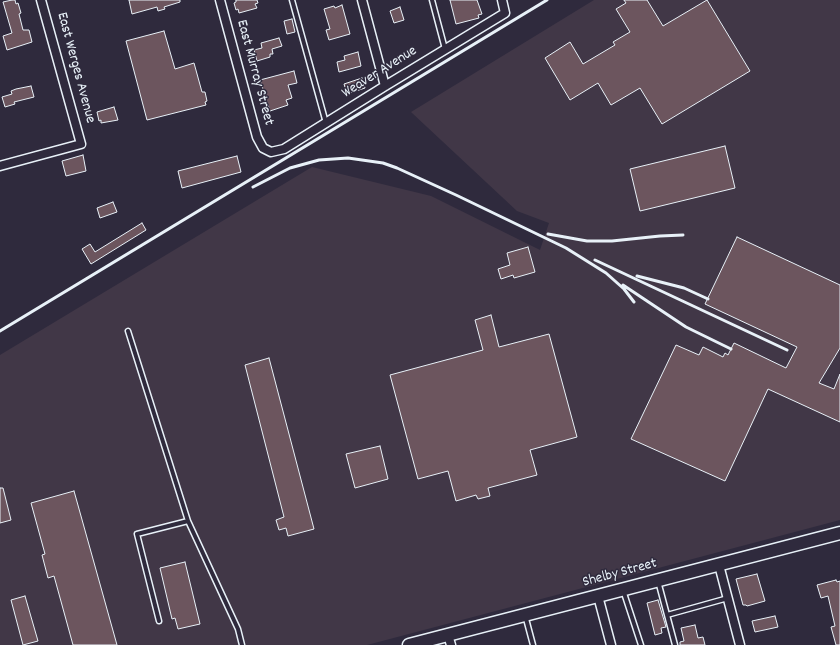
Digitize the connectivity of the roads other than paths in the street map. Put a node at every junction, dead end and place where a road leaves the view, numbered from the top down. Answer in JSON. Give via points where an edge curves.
{"nodes":[{"id":1,"x":41,"y":0,"type":"edge"},
{"id":2,"x":220,"y":0,"type":"edge"},
{"id":3,"x":292,"y":0,"type":"edge"},
{"id":4,"x":362,"y":0,"type":"edge"},
{"id":5,"x":432,"y":0,"type":"edge"},
{"id":6,"x":502,"y":0,"type":"edge"},
{"id":7,"x":446,"y":49,"type":"junction"},
{"id":8,"x":385,"y":86,"type":"junction"},
{"id":9,"x":326,"y":123,"type":"junction"},
{"id":10,"x":267,"y":150,"type":"joint"},
{"id":11,"x":0,"y":166,"type":"edge"},
{"id":12,"x":128,"y":331,"type":"dead end"},
{"id":13,"x":188,"y":521,"type":"junction"},
{"id":14,"x":840,"y":533,"type":"edge"},
{"id":15,"x":719,"y":565,"type":"junction"},
{"id":16,"x":658,"y":580,"type":"junction"},
{"id":17,"x":623,"y":590,"type":"junction"},
{"id":18,"x":598,"y":596,"type":"junction"},
{"id":19,"x":728,"y":598,"type":"junction"},
{"id":20,"x":525,"y":615,"type":"junction"},
{"id":21,"x":667,"y":615,"type":"junction"},
{"id":22,"x":159,"y":621,"type":"dead end"},
{"id":23,"x":449,"y":640,"type":"edge"},
{"id":24,"x":242,"y":645,"type":"edge"},
{"id":25,"x":409,"y":645,"type":"edge"},
{"id":26,"x":533,"y":645,"type":"edge"},
{"id":27,"x":611,"y":645,"type":"edge"},
{"id":28,"x":641,"y":645,"type":"edge"},
{"id":29,"x":675,"y":645,"type":"edge"},
{"id":30,"x":740,"y":645,"type":"edge"}],
"edges":[{"from":1,"to":11,"type":"street","name":"East Werges Avenue","via":[[81,144]]},
{"from":2,"to":10,"type":"street","name":"East Murray Street","via":[[257,137],[259,143]]},
{"from":3,"to":9,"type":"lane"},
{"from":4,"to":8,"type":"street"},
{"from":5,"to":7,"type":"lane"},
{"from":6,"to":7,"type":"street","name":"Weaver Avenue","via":[[506,13]]},
{"from":7,"to":8,"type":"street","name":"Weaver Avenue"},
{"from":8,"to":9,"type":"street","name":"Weaver Avenue"},
{"from":9,"to":10,"type":"street","name":"Weaver Avenue","via":[[284,150]]},
{"from":12,"to":13,"type":"lane"},
{"from":13,"to":22,"type":"lane","via":[[137,534]]},
{"from":13,"to":24,"type":"lane","via":[[238,630]]},
{"from":14,"to":15,"type":"main road","name":"Shelby Street"},
{"from":15,"to":16,"type":"main road","name":"Shelby Street"},
{"from":15,"to":19,"type":"street"},
{"from":16,"to":17,"type":"main road","name":"Shelby Street"},
{"from":16,"to":21,"type":"lane"},
{"from":17,"to":18,"type":"main road","name":"Shelby Street"},
{"from":17,"to":28,"type":"lane"},
{"from":18,"to":20,"type":"main road","name":"Shelby Street"},
{"from":18,"to":27,"type":"street"},
{"from":19,"to":21,"type":"lane"},
{"from":19,"to":30,"type":"street"},
{"from":20,"to":23,"type":"main road","name":"Shelby Street"},
{"from":20,"to":26,"type":"lane"},
{"from":21,"to":29,"type":"lane"},
{"from":23,"to":25,"type":"main road","name":"Shelby Street"}]}
